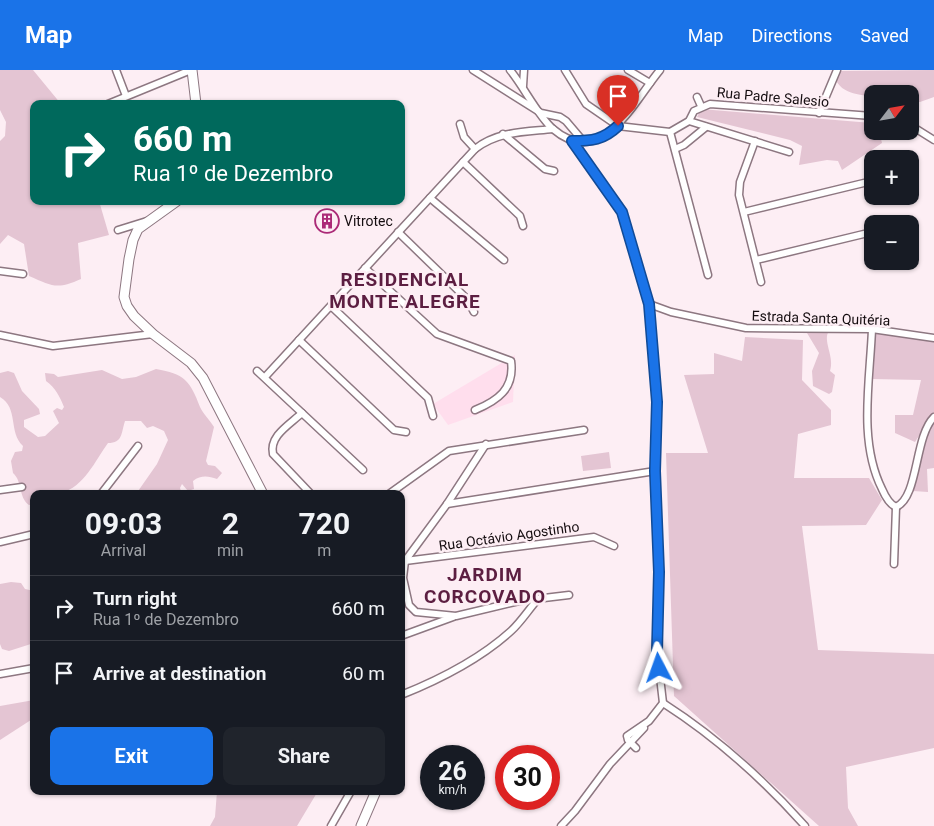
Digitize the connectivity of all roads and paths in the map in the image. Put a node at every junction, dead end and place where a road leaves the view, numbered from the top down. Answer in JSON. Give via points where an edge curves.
{"nodes":[{"id":1,"x":116,"y":70,"type":"edge"},
{"id":2,"x":192,"y":70,"type":"edge"},
{"id":3,"x":473,"y":70,"type":"edge"},
{"id":4,"x":510,"y":70,"type":"edge"},
{"id":5,"x":524,"y":70,"type":"edge"},
{"id":6,"x":565,"y":70,"type":"edge"},
{"id":7,"x":628,"y":70,"type":"edge"},
{"id":8,"x":660,"y":70,"type":"edge"},
{"id":9,"x":837,"y":70,"type":"edge"},
{"id":10,"x":650,"y":82,"type":"junction"},
{"id":11,"x":523,"y":86,"type":"junction"},
{"id":12,"x":126,"y":96,"type":"junction"},
{"id":13,"x":697,"y":97,"type":"dead end"},
{"id":14,"x":117,"y":100,"type":"edge"},
{"id":15,"x":196,"y":100,"type":"edge"},
{"id":16,"x":701,"y":106,"type":"junction"},
{"id":17,"x":541,"y":113,"type":"junction"},
{"id":18,"x":819,"y":113,"type":"junction"},
{"id":19,"x":864,"y":116,"type":"edge"},
{"id":20,"x":689,"y":121,"type":"junction"},
{"id":21,"x":460,"y":124,"type":"dead end"},
{"id":22,"x":618,"y":126,"type":"junction"},
{"id":23,"x":706,"y":127,"type":"junction"},
{"id":24,"x":553,"y":130,"type":"junction"},
{"id":25,"x":919,"y":131,"type":"edge"},
{"id":26,"x":670,"y":132,"type":"junction"},
{"id":27,"x":503,"y":134,"type":"junction"},
{"id":28,"x":934,"y":140,"type":"edge"},
{"id":29,"x":572,"y":141,"type":"junction"},
{"id":30,"x":583,"y":141,"type":"junction"},
{"id":31,"x":755,"y":141,"type":"junction"},
{"id":32,"x":475,"y":149,"type":"junction"},
{"id":33,"x":675,"y":149,"type":"junction"},
{"id":34,"x":789,"y":152,"type":"dead end"},
{"id":35,"x":464,"y":162,"type":"junction"},
{"id":36,"x":554,"y":171,"type":"dead end"},
{"id":37,"x":864,"y":183,"type":"edge"},
{"id":38,"x":430,"y":198,"type":"junction"},
{"id":39,"x":171,"y":205,"type":"edge"},
{"id":40,"x":744,"y":212,"type":"junction"},
{"id":41,"x":147,"y":221,"type":"junction"},
{"id":42,"x":523,"y":226,"type":"dead end"},
{"id":43,"x":118,"y":230,"type":"dead end"},
{"id":44,"x":398,"y":232,"type":"junction"},
{"id":45,"x":864,"y":234,"type":"edge"},
{"id":46,"x":504,"y":260,"type":"dead end"},
{"id":47,"x":756,"y":260,"type":"junction"},
{"id":48,"x":365,"y":268,"type":"junction"},
{"id":49,"x":0,"y":270,"type":"edge"},
{"id":50,"x":23,"y":274,"type":"dead end"},
{"id":51,"x":708,"y":275,"type":"dead end"},
{"id":52,"x":761,"y":282,"type":"dead end"},
{"id":53,"x":649,"y":304,"type":"junction"},
{"id":54,"x":331,"y":306,"type":"junction"},
{"id":55,"x":474,"y":312,"type":"dead end"},
{"id":56,"x":872,"y":329,"type":"junction"},
{"id":57,"x":152,"y":334,"type":"junction"},
{"id":58,"x":0,"y":335,"type":"edge"},
{"id":59,"x":934,"y":338,"type":"edge"},
{"id":60,"x":299,"y":340,"type":"junction"},
{"id":61,"x":257,"y":371,"type":"dead end"},
{"id":62,"x":265,"y":378,"type":"junction"},
{"id":63,"x":475,"y":410,"type":"dead end"},
{"id":64,"x":302,"y":413,"type":"junction"},
{"id":65,"x":433,"y":416,"type":"dead end"},
{"id":66,"x":934,"y":417,"type":"edge"},
{"id":67,"x":584,"y":430,"type":"dead end"},
{"id":68,"x":406,"y":432,"type":"dead end"},
{"id":69,"x":486,"y":444,"type":"junction"},
{"id":70,"x":138,"y":446,"type":"dead end"},
{"id":71,"x":248,"y":465,"type":"junction"},
{"id":72,"x":363,"y":470,"type":"dead end"},
{"id":73,"x":655,"y":471,"type":"junction"},
{"id":74,"x":22,"y":487,"type":"dead end"},
{"id":75,"x":0,"y":490,"type":"edge"},
{"id":76,"x":104,"y":490,"type":"edge"},
{"id":77,"x":257,"y":490,"type":"edge"},
{"id":78,"x":260,"y":490,"type":"edge"},
{"id":79,"x":306,"y":490,"type":"edge"},
{"id":80,"x":395,"y":490,"type":"edge"},
{"id":81,"x":454,"y":494,"type":"junction"},
{"id":82,"x":465,"y":502,"type":"junction"},
{"id":83,"x":447,"y":504,"type":"junction"},
{"id":84,"x":896,"y":506,"type":"junction"},
{"id":85,"x":30,"y":535,"type":"edge"},
{"id":86,"x":0,"y":542,"type":"edge"},
{"id":87,"x":614,"y":546,"type":"dead end"},
{"id":88,"x":405,"y":561,"type":"joint"},
{"id":89,"x":894,"y":564,"type":"dead end"},
{"id":90,"x":405,"y":583,"type":"edge"},
{"id":91,"x":569,"y":595,"type":"dead end"},
{"id":92,"x":538,"y":599,"type":"junction"},
{"id":93,"x":456,"y":616,"type":"junction"},
{"id":94,"x":405,"y":635,"type":"edge"},
{"id":95,"x":30,"y":669,"type":"edge"},
{"id":96,"x":0,"y":674,"type":"edge"},
{"id":97,"x":405,"y":693,"type":"edge"},
{"id":98,"x":663,"y":703,"type":"junction"},
{"id":99,"x":649,"y":721,"type":"junction"},
{"id":100,"x":634,"y":745,"type":"junction"},
{"id":101,"x":350,"y":795,"type":"edge"},
{"id":102,"x":374,"y":795,"type":"edge"},
{"id":103,"x":331,"y":826,"type":"edge"},
{"id":104,"x":361,"y":826,"type":"edge"},
{"id":105,"x":561,"y":826,"type":"edge"},
{"id":106,"x":805,"y":826,"type":"edge"}],
"edges":[{"from":1,"to":12,"type":"street"},
{"from":2,"to":12,"type":"street"},
{"from":2,"to":15,"type":"main road"},
{"from":3,"to":17,"type":"street"},
{"from":4,"to":11,"type":"street"},
{"from":5,"to":11,"type":"street"},
{"from":6,"to":22,"type":"street","via":[[586,104]]},
{"from":7,"to":10,"type":"street"},
{"from":8,"to":10,"type":"street"},
{"from":9,"to":18,"type":"street"},
{"from":10,"to":22,"type":"street"},
{"from":11,"to":17,"type":"street"},
{"from":12,"to":14,"type":"street"},
{"from":13,"to":16,"type":"street"},
{"from":16,"to":18,"type":"street","name":"Rua Padre Salesio","via":[[710,104]]},
{"from":16,"to":20,"type":"street","name":"Rua Padre Salesio"},
{"from":17,"to":24,"type":"street"},
{"from":17,"to":30,"type":"street","via":[[566,121]]},
{"from":18,"to":19,"type":"street","name":"Rua Padre Salesio"},
{"from":20,"to":23,"type":"street"},
{"from":20,"to":26,"type":"street","name":"Rua Padre Salesio"},
{"from":21,"to":32,"type":"street","via":[[464,137]]},
{"from":22,"to":26,"type":"street"},
{"from":22,"to":30,"type":"street","via":[[602,138]]},
{"from":23,"to":31,"type":"street"},
{"from":23,"to":33,"type":"street"},
{"from":24,"to":27,"type":"street"},
{"from":24,"to":29,"type":"street"},
{"from":25,"to":28,"type":"street"},
{"from":26,"to":33,"type":"street"},
{"from":27,"to":32,"type":"street"},
{"from":27,"to":36,"type":"street","via":[[545,170]]},
{"from":29,"to":30,"type":"street"},
{"from":29,"to":53,"type":"street","via":[[622,212]]},
{"from":31,"to":34,"type":"street"},
{"from":31,"to":40,"type":"street","via":[[740,182],[739,195]]},
{"from":32,"to":35,"type":"street"},
{"from":33,"to":51,"type":"street"},
{"from":35,"to":38,"type":"street"},
{"from":35,"to":42,"type":"street","via":[[520,216]]},
{"from":37,"to":40,"type":"street"},
{"from":38,"to":44,"type":"street"},
{"from":38,"to":46,"type":"street"},
{"from":39,"to":41,"type":"main road"},
{"from":40,"to":47,"type":"street"},
{"from":41,"to":43,"type":"street"},
{"from":41,"to":57,"type":"main road","via":[[133,240],[124,297],[127,306]]},
{"from":44,"to":48,"type":"street"},
{"from":44,"to":55,"type":"street","via":[[466,299]]},
{"from":45,"to":47,"type":"street"},
{"from":47,"to":52,"type":"street"},
{"from":48,"to":54,"type":"street"},
{"from":48,"to":63,"type":"street","via":[[437,334],[511,361],[505,392],[498,400]]},
{"from":49,"to":50,"type":"street"},
{"from":53,"to":56,"type":"street","name":"Estrada Santa Quitéria","via":[[746,328]]},
{"from":53,"to":73,"type":"street","via":[[657,402]]},
{"from":54,"to":60,"type":"street"},
{"from":54,"to":65,"type":"street","via":[[428,398]]},
{"from":56,"to":59,"type":"street","name":"Estrada Santa Quitéria"},
{"from":56,"to":84,"type":"street","via":[[868,421],[870,456],[886,497]]},
{"from":57,"to":58,"type":"street","via":[[52,346]]},
{"from":57,"to":71,"type":"main road","via":[[191,363],[203,378]]},
{"from":60,"to":62,"type":"street"},
{"from":60,"to":68,"type":"street","via":[[394,430]]},
{"from":61,"to":62,"type":"street"},
{"from":62,"to":64,"type":"street"},
{"from":64,"to":72,"type":"street"},
{"from":64,"to":79,"type":"street","via":[[273,440],[271,448]]},
{"from":66,"to":84,"type":"street","via":[[922,439],[904,502]]},
{"from":67,"to":69,"type":"street"},
{"from":69,"to":80,"type":"street","via":[[449,451]]},
{"from":69,"to":81,"type":"street"},
{"from":70,"to":76,"type":"street"},
{"from":71,"to":77,"type":"main road"},
{"from":71,"to":78,"type":"main road"},
{"from":73,"to":82,"type":"street"},
{"from":73,"to":98,"type":"street","via":[[659,572],[657,651]]},
{"from":74,"to":75,"type":"street"},
{"from":81,"to":82,"type":"street"},
{"from":81,"to":83,"type":"street"},
{"from":82,"to":83,"type":"street"},
{"from":83,"to":88,"type":"street"},
{"from":84,"to":89,"type":"street"},
{"from":85,"to":86,"type":"street"},
{"from":87,"to":88,"type":"street","name":"Rua Octávio Agostinho","via":[[594,537]]},
{"from":90,"to":93,"type":"street","via":[[412,610]]},
{"from":91,"to":92,"type":"street"},
{"from":92,"to":93,"type":"street"},
{"from":92,"to":97,"type":"street","via":[[511,631],[478,655],[449,675]]},
{"from":93,"to":94,"type":"street"},
{"from":95,"to":96,"type":"street"},
{"from":98,"to":99,"type":"street"},
{"from":98,"to":106,"type":"street","via":[[699,726],[736,758]]},
{"from":99,"to":100,"type":"street"},
{"from":99,"to":100,"type":"street","via":[[627,736]]},
{"from":100,"to":105,"type":"street","via":[[610,764]]},
{"from":101,"to":103,"type":"street"},
{"from":102,"to":104,"type":"main road"}]}
